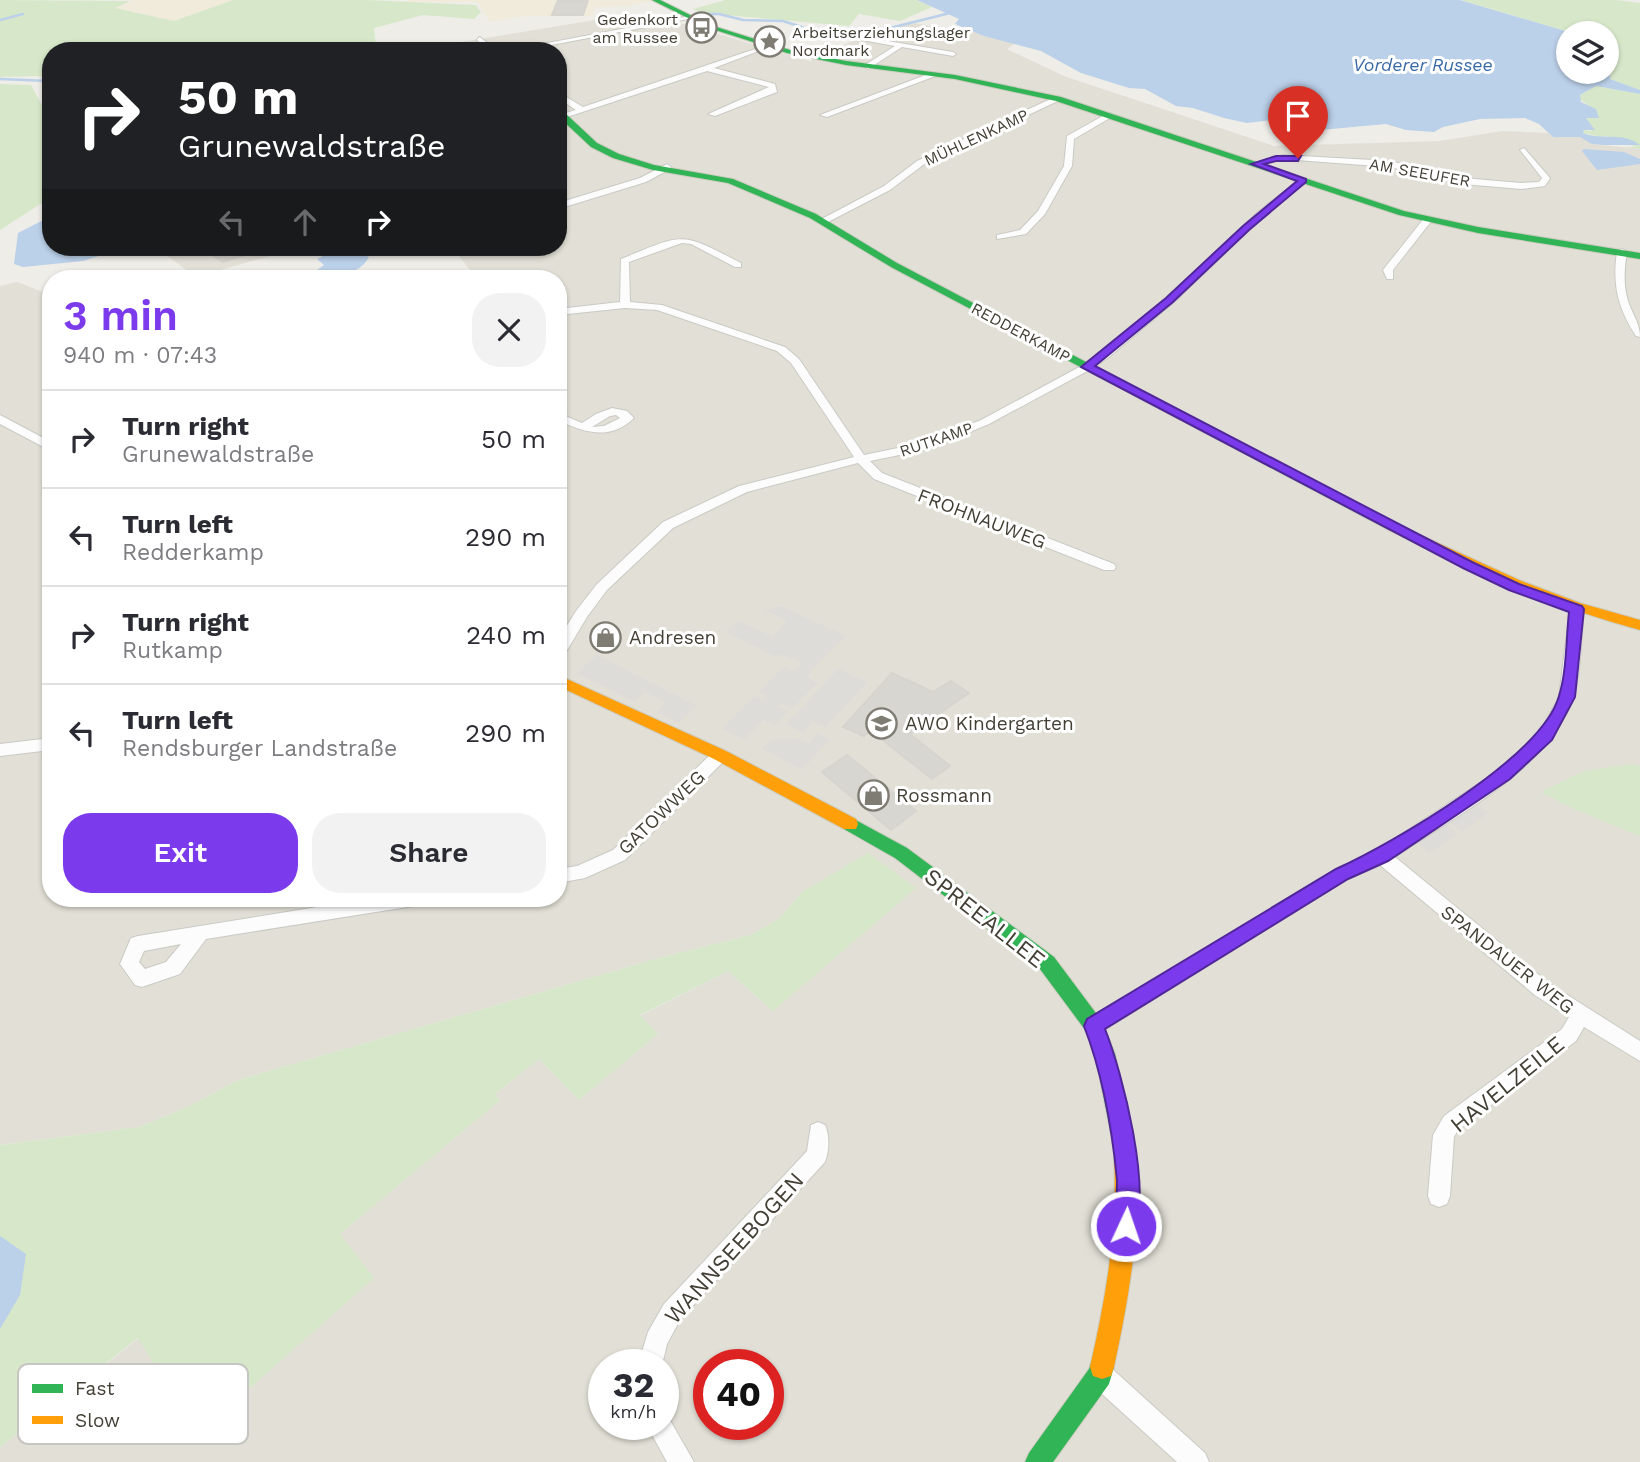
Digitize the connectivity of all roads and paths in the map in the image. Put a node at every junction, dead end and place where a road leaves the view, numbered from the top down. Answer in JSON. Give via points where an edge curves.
{"nodes":[{"id":1,"x":656,"y":0,"type":"edge"},
{"id":2,"x":688,"y":17,"type":"junction"},
{"id":3,"x":479,"y":38,"type":"dead end"},
{"id":4,"x":864,"y":39,"type":"dead end"},
{"id":5,"x":484,"y":42,"type":"edge"},
{"id":6,"x":556,"y":42,"type":"edge"},
{"id":7,"x":766,"y":47,"type":"junction"},
{"id":8,"x":900,"y":47,"type":"junction"},
{"id":9,"x":953,"y":54,"type":"dead end"},
{"id":10,"x":868,"y":66,"type":"junction"},
{"id":11,"x":709,"y":69,"type":"junction"},
{"id":12,"x":934,"y":75,"type":"junction"},
{"id":13,"x":1058,"y":99,"type":"junction"},
{"id":14,"x":567,"y":100,"type":"edge"},
{"id":15,"x":582,"y":110,"type":"junction"},
{"id":16,"x":712,"y":114,"type":"dead end"},
{"id":17,"x":567,"y":115,"type":"edge"},
{"id":18,"x":1111,"y":115,"type":"junction"},
{"id":19,"x":824,"y":116,"type":"dead end"},
{"id":20,"x":567,"y":122,"type":"edge"},
{"id":21,"x":1524,"y":150,"type":"dead end"},
{"id":22,"x":1255,"y":164,"type":"junction"},
{"id":23,"x":667,"y":167,"type":"junction"},
{"id":24,"x":1303,"y":181,"type":"junction"},
{"id":25,"x":567,"y":203,"type":"edge"},
{"id":26,"x":1427,"y":219,"type":"junction"},
{"id":27,"x":823,"y":221,"type":"junction"},
{"id":28,"x":1000,"y":237,"type":"dead end"},
{"id":29,"x":1622,"y":252,"type":"junction"},
{"id":30,"x":1640,"y":256,"type":"edge"},
{"id":31,"x":738,"y":265,"type":"dead end"},
{"id":32,"x":1390,"y":277,"type":"dead end"},
{"id":33,"x":625,"y":305,"type":"junction"},
{"id":34,"x":567,"y":311,"type":"edge"},
{"id":35,"x":1640,"y":334,"type":"edge"},
{"id":36,"x":1087,"y":367,"type":"junction"},
{"id":37,"x":0,"y":419,"type":"edge"},
{"id":38,"x":567,"y":420,"type":"edge"},
{"id":39,"x":584,"y":427,"type":"dead end"},
{"id":40,"x":42,"y":442,"type":"edge"},
{"id":41,"x":861,"y":459,"type":"junction"},
{"id":42,"x":1109,"y":567,"type":"dead end"},
{"id":43,"x":1577,"y":609,"type":"junction"},
{"id":44,"x":1640,"y":625,"type":"edge"},
{"id":45,"x":567,"y":638,"type":"edge"},
{"id":46,"x":567,"y":684,"type":"edge"},
{"id":47,"x":42,"y":745,"type":"edge"},
{"id":48,"x":0,"y":751,"type":"edge"},
{"id":49,"x":720,"y":755,"type":"junction"},
{"id":50,"x":1382,"y":856,"type":"junction"},
{"id":51,"x":567,"y":875,"type":"edge"},
{"id":52,"x":362,"y":907,"type":"edge"},
{"id":53,"x":201,"y":932,"type":"dead end"},
{"id":54,"x":1580,"y":1016,"type":"junction"},
{"id":55,"x":1094,"y":1026,"type":"junction"},
{"id":56,"x":1640,"y":1052,"type":"edge"},
{"id":57,"x":818,"y":1132,"type":"dead end"},
{"id":58,"x":1439,"y":1196,"type":"dead end"},
{"id":59,"x":654,"y":1349,"type":"edge"},
{"id":60,"x":1100,"y":1375,"type":"junction"},
{"id":61,"x":668,"y":1440,"type":"edge"},
{"id":62,"x":681,"y":1462,"type":"edge"},
{"id":63,"x":1038,"y":1462,"type":"edge"},
{"id":64,"x":1196,"y":1462,"type":"edge"}],
"edges":[{"from":1,"to":2,"type":"street"},
{"from":2,"to":6,"type":"street"},
{"from":2,"to":7,"type":"street"},
{"from":3,"to":5,"type":"street"},
{"from":4,"to":8,"type":"street"},
{"from":7,"to":10,"type":"street"},
{"from":7,"to":11,"type":"street"},
{"from":8,"to":9,"type":"street"},
{"from":8,"to":10,"type":"street"},
{"from":10,"to":12,"type":"street"},
{"from":11,"to":15,"type":"street"},
{"from":11,"to":16,"type":"street","via":[[774,90]]},
{"from":12,"to":13,"type":"street"},
{"from":12,"to":19,"type":"street"},
{"from":13,"to":18,"type":"street"},
{"from":13,"to":27,"type":"street","name":"MÜHLENKAMP","via":[[920,163],[887,188]]},
{"from":14,"to":15,"type":"street"},
{"from":15,"to":17,"type":"street"},
{"from":18,"to":22,"type":"street"},
{"from":18,"to":28,"type":"street","via":[[1070,138],[1068,166],[1030,227]]},
{"from":20,"to":23,"type":"street","name":"REDDERKAMP","via":[[598,148]]},
{"from":21,"to":22,"type":"street","name":"AM SEEUFER","via":[[1546,178],[1542,184],[1463,181],[1390,164],[1283,157]]},
{"from":22,"to":24,"type":"street"},
{"from":23,"to":25,"type":"street","via":[[643,180]]},
{"from":23,"to":27,"type":"street","name":"REDDERKAMP","via":[[749,187]]},
{"from":24,"to":26,"type":"street"},
{"from":24,"to":36,"type":"street","name":"RUTKAMP"},
{"from":26,"to":29,"type":"street"},
{"from":26,"to":32,"type":"street","via":[[1388,270]]},
{"from":27,"to":36,"type":"street","name":"REDDERKAMP","via":[[868,251]]},
{"from":29,"to":30,"type":"street"},
{"from":29,"to":35,"type":"street","via":[[1618,288]]},
{"from":31,"to":33,"type":"street","via":[[694,242],[674,241],[624,261]]},
{"from":33,"to":34,"type":"street"},
{"from":33,"to":41,"type":"street","via":[[669,310],[789,354]]},
{"from":36,"to":41,"type":"street","name":"RUTKAMP","via":[[985,422],[925,446]]},
{"from":36,"to":43,"type":"street","name":"REDDERKAMP","via":[[1467,565]]},
{"from":37,"to":40,"type":"street"},
{"from":38,"to":39,"type":"street"},
{"from":41,"to":42,"type":"street","name":"FROHNAUWEG","via":[[892,483]]},
{"from":41,"to":45,"type":"street","name":"RUTKAMP","via":[[743,489],[668,525],[601,587]]},
{"from":43,"to":44,"type":"street","name":"REDDERKAMP"},
{"from":43,"to":50,"type":"street","via":[[1567,697],[1546,736],[1504,775]]},
{"from":46,"to":49,"type":"street","name":"SPREEALLEE"},
{"from":47,"to":48,"type":"street"},
{"from":49,"to":51,"type":"street","name":"GATOWWEG","via":[[619,855]]},
{"from":49,"to":55,"type":"street","name":"SPREEALLEE","via":[[901,853],[1047,963]]},
{"from":50,"to":54,"type":"street","name":"SPANDAUER WEG"},
{"from":50,"to":55,"type":"street","via":[[1342,874]]},
{"from":52,"to":53,"type":"street"},
{"from":54,"to":56,"type":"street","name":"SPANDAUER WEG"},
{"from":54,"to":58,"type":"street","name":"HAVELZEILE","via":[[1569,1035],[1451,1123],[1444,1135]]},
{"from":55,"to":60,"type":"street","name":"SPREEALLEE","via":[[1115,1096],[1128,1184],[1119,1273]]},
{"from":57,"to":59,"type":"street","name":"WANNSEEBOGEN","via":[[817,1155],[672,1312]]},
{"from":60,"to":63,"type":"street","name":"SPREEALLEE"},
{"from":60,"to":64,"type":"street"},
{"from":61,"to":62,"type":"street"}]}
